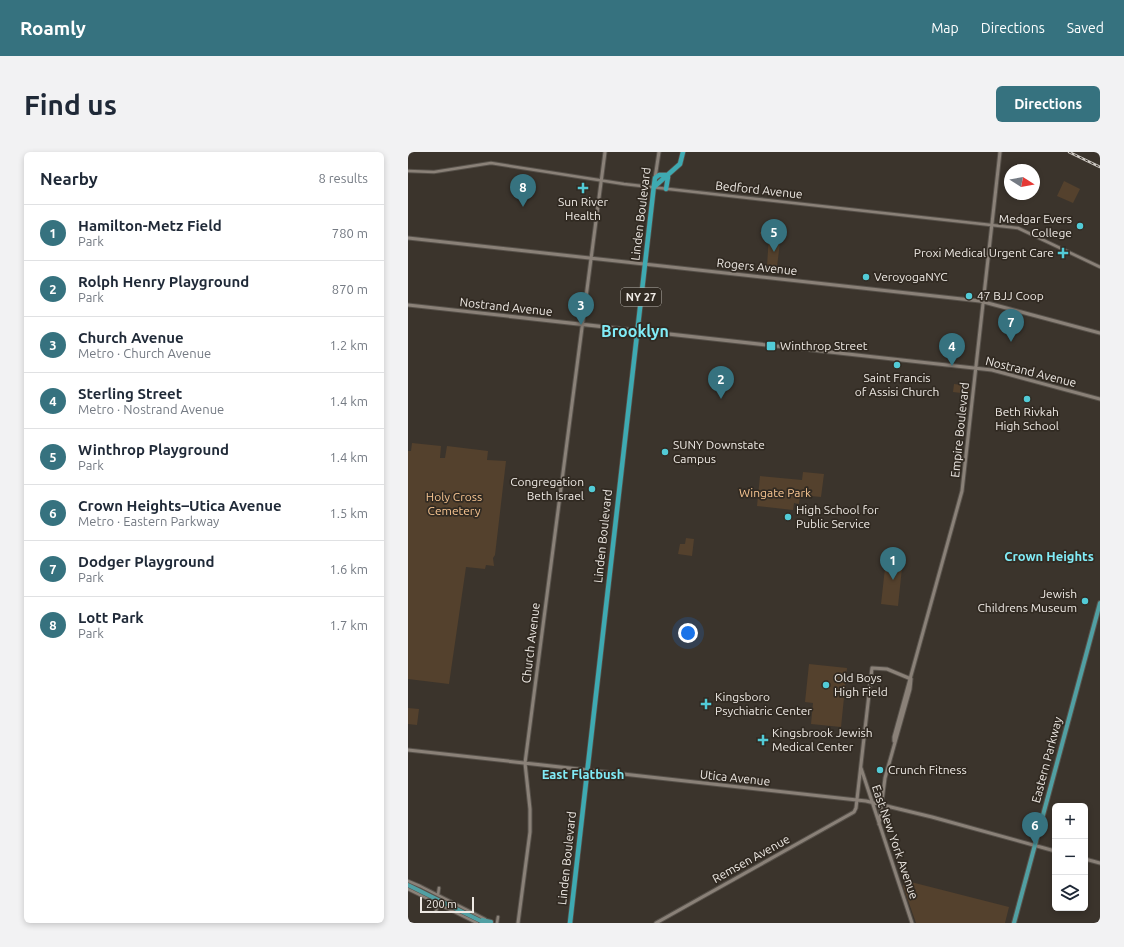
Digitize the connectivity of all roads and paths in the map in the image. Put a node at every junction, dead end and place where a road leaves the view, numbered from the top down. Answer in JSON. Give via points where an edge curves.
{"nodes":[{"id":1,"x":604,"y":152,"type":"edge"},
{"id":2,"x":659,"y":152,"type":"edge"},
{"id":3,"x":683,"y":152,"type":"edge"},
{"id":4,"x":1000,"y":152,"type":"edge"},
{"id":5,"x":408,"y":171,"type":"edge"},
{"id":6,"x":668,"y":175,"type":"junction"},
{"id":7,"x":655,"y":178,"type":"junction"},
{"id":8,"x":600,"y":181,"type":"junction"},
{"id":9,"x":654,"y":187,"type":"junction"},
{"id":10,"x":666,"y":189,"type":"junction"},
{"id":11,"x":992,"y":225,"type":"junction"},
{"id":12,"x":408,"y":238,"type":"edge"},
{"id":13,"x":590,"y":258,"type":"junction"},
{"id":14,"x":645,"y":264,"type":"junction"},
{"id":15,"x":1100,"y":267,"type":"edge"},
{"id":16,"x":984,"y":302,"type":"junction"},
{"id":17,"x":408,"y":305,"type":"edge"},
{"id":18,"x":581,"y":324,"type":"junction"},
{"id":19,"x":637,"y":330,"type":"junction"},
{"id":20,"x":1100,"y":333,"type":"edge"},
{"id":21,"x":976,"y":368,"type":"junction"},
{"id":22,"x":1100,"y":399,"type":"edge"},
{"id":23,"x":1100,"y":603,"type":"edge"},
{"id":24,"x":911,"y":680,"type":"junction"},
{"id":25,"x":408,"y":750,"type":"edge"},
{"id":26,"x":525,"y":763,"type":"junction"},
{"id":27,"x":860,"y":766,"type":"junction"},
{"id":28,"x":587,"y":770,"type":"junction"},
{"id":29,"x":857,"y":800,"type":"junction"},
{"id":30,"x":872,"y":802,"type":"junction"},
{"id":31,"x":881,"y":804,"type":"junction"},
{"id":32,"x":855,"y":811,"type":"joint"},
{"id":33,"x":880,"y":824,"type":"junction"},
{"id":34,"x":1035,"y":845,"type":"junction"},
{"id":35,"x":1052,"y":850,"type":"edge"},
{"id":36,"x":1088,"y":860,"type":"edge"},
{"id":37,"x":1100,"y":863,"type":"edge"},
{"id":38,"x":408,"y":881,"type":"edge"},
{"id":39,"x":408,"y":885,"type":"edge"},
{"id":40,"x":439,"y":888,"type":"dead end"},
{"id":41,"x":408,"y":889,"type":"edge"},
{"id":42,"x":427,"y":890,"type":"joint"},
{"id":43,"x":436,"y":896,"type":"junction"},
{"id":44,"x":438,"y":903,"type":"junction"},
{"id":45,"x":436,"y":910,"type":"dead end"},
{"id":46,"x":498,"y":917,"type":"dead end"},
{"id":47,"x":476,"y":921,"type":"edge"},
{"id":48,"x":485,"y":923,"type":"edge"},
{"id":49,"x":492,"y":923,"type":"edge"},
{"id":50,"x":497,"y":923,"type":"edge"},
{"id":51,"x":518,"y":923,"type":"edge"},
{"id":52,"x":570,"y":923,"type":"edge"},
{"id":53,"x":656,"y":923,"type":"edge"},
{"id":54,"x":912,"y":923,"type":"edge"},
{"id":55,"x":1014,"y":923,"type":"edge"}],
"edges":[{"from":1,"to":8,"type":"main road","name":"Church Avenue"},
{"from":2,"to":7,"type":"main road","name":"Linden Boulevard"},
{"from":3,"to":6,"type":"highway","via":[[680,164]]},
{"from":4,"to":11,"type":"main road","name":"Empire Boulevard"},
{"from":5,"to":8,"type":"street","name":"Bedford Avenue","via":[[434,172],[489,163]]},
{"from":6,"to":7,"type":"highway"},
{"from":6,"to":9,"type":"highway"},
{"from":6,"to":10,"type":"highway"},
{"from":7,"to":9,"type":"highway","name":"Linden Boulevard","number":"NY 27"},
{"from":8,"to":9,"type":"street","name":"Bedford Avenue"},
{"from":8,"to":13,"type":"main road","name":"Church Avenue"},
{"from":9,"to":10,"type":"street","name":"Bedford Avenue"},
{"from":9,"to":14,"type":"highway","name":"Linden Boulevard","number":"NY 27"},
{"from":10,"to":11,"type":"street","name":"Bedford Avenue"},
{"from":11,"to":15,"type":"street","name":"Bedford Avenue","via":[[1021,228]]},
{"from":11,"to":16,"type":"main road","name":"Empire Boulevard"},
{"from":12,"to":13,"type":"main road","name":"Rogers Avenue"},
{"from":13,"to":14,"type":"main road","name":"Rogers Avenue"},
{"from":13,"to":18,"type":"main road","name":"Church Avenue"},
{"from":14,"to":16,"type":"main road","name":"Rogers Avenue"},
{"from":14,"to":19,"type":"highway","name":"Linden Boulevard","number":"NY 27"},
{"from":16,"to":20,"type":"main road","name":"Rogers Avenue"},
{"from":16,"to":21,"type":"main road","name":"Empire Boulevard"},
{"from":17,"to":18,"type":"main road","name":"Nostrand Avenue"},
{"from":18,"to":19,"type":"main road","name":"Nostrand Avenue"},
{"from":18,"to":26,"type":"main road","name":"Church Avenue"},
{"from":19,"to":21,"type":"main road","name":"Nostrand Avenue"},
{"from":19,"to":28,"type":"highway","name":"Linden Boulevard","number":"NY 27"},
{"from":21,"to":22,"type":"main road","name":"Nostrand Avenue"},
{"from":21,"to":24,"type":"main road","name":"Empire Boulevard","via":[[962,491]]},
{"from":23,"to":34,"type":"main road","name":"Eastern Parkway"},
{"from":24,"to":27,"type":"main road","name":"East New York Avenue","via":[[887,669],[872,668]]},
{"from":24,"to":31,"type":"main road","name":"Empire Boulevard","via":[[894,737]]},
{"from":25,"to":26,"type":"main road","name":"Utica Avenue"},
{"from":26,"to":28,"type":"main road","name":"Utica Avenue"},
{"from":26,"to":51,"type":"main road","name":"Church Avenue","via":[[530,832]]},
{"from":27,"to":29,"type":"main road","name":"East New York Avenue"},
{"from":27,"to":30,"type":"main road","name":"East New York Avenue"},
{"from":28,"to":29,"type":"main road","name":"Utica Avenue"},
{"from":28,"to":52,"type":"highway","name":"Linden Boulevard","number":"NY 27"},
{"from":29,"to":30,"type":"main road","name":"Utica Avenue"},
{"from":29,"to":32,"type":"main road","name":"East New York Avenue"},
{"from":30,"to":31,"type":"main road","name":"Utica Avenue"},
{"from":30,"to":33,"type":"main road","name":"East New York Avenue"},
{"from":31,"to":33,"type":"main road","name":"Empire Boulevard"},
{"from":31,"to":34,"type":"main road","name":"Utica Avenue"},
{"from":32,"to":53,"type":"main road","name":"Remsen Avenue"},
{"from":33,"to":54,"type":"main road","name":"East New York Avenue"},
{"from":34,"to":35,"type":"main road","name":"Utica Avenue"},
{"from":34,"to":55,"type":"main road","name":"Eastern Parkway"},
{"from":36,"to":37,"type":"main road"},
{"from":38,"to":42,"type":"street"},
{"from":39,"to":43,"type":"main road"},
{"from":40,"to":43,"type":"street"},
{"from":41,"to":44,"type":"street"},
{"from":42,"to":43,"type":"main road"},
{"from":43,"to":47,"type":"main road"},
{"from":43,"to":49,"type":"street"},
{"from":44,"to":45,"type":"street"},
{"from":44,"to":47,"type":"street"},
{"from":46,"to":50,"type":"street"},
{"from":47,"to":48,"type":"main road"},
{"from":47,"to":49,"type":"main road"}]}
